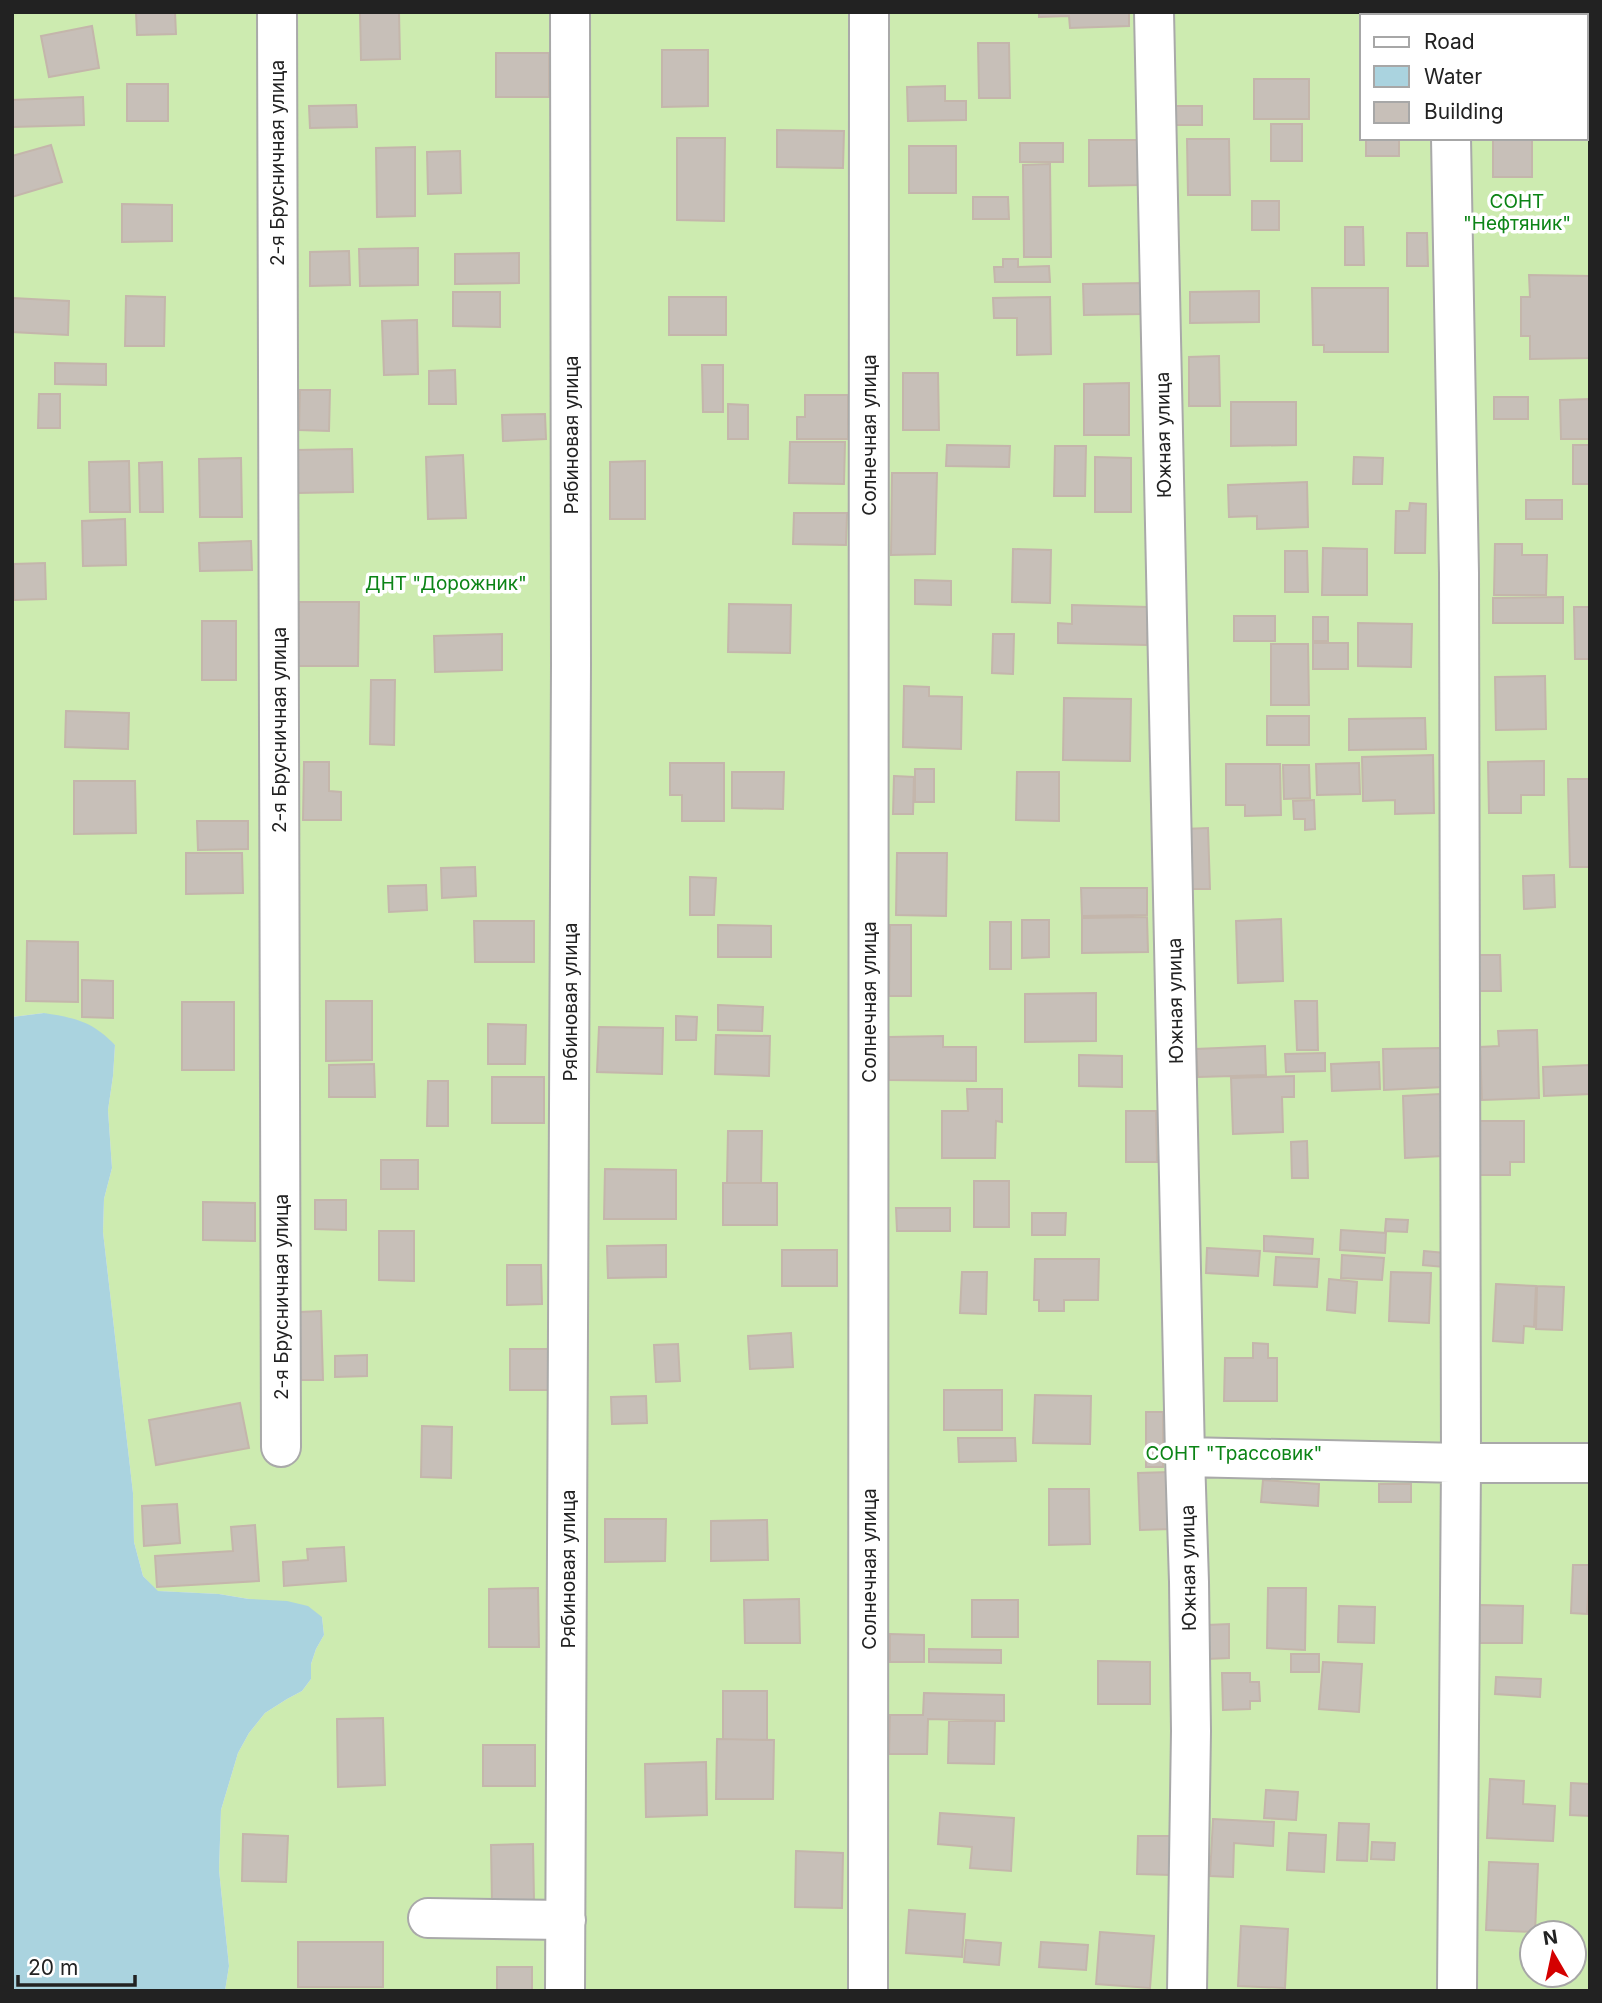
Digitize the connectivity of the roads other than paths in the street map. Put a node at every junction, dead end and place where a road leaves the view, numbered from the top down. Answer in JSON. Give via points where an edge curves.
{"nodes":[{"id":1,"x":277,"y":12,"type":"edge"},
{"id":2,"x":570,"y":12,"type":"edge"},
{"id":3,"x":869,"y":12,"type":"edge"},
{"id":4,"x":1154,"y":12,"type":"edge"},
{"id":5,"x":1451,"y":140,"type":"edge"},
{"id":6,"x":281,"y":1447,"type":"dead end"},
{"id":7,"x":1185,"y":1457,"type":"junction"},
{"id":8,"x":1461,"y":1463,"type":"junction"},
{"id":9,"x":1590,"y":1463,"type":"edge"},
{"id":10,"x":428,"y":1918,"type":"dead end"},
{"id":11,"x":566,"y":1920,"type":"junction"},
{"id":12,"x":565,"y":1991,"type":"edge"},
{"id":13,"x":868,"y":1991,"type":"edge"},
{"id":14,"x":1187,"y":1991,"type":"edge"},
{"id":15,"x":1457,"y":1991,"type":"edge"}],
"edges":[{"from":1,"to":6,"type":"street","name":"2-я Брусничная улица"},
{"from":2,"to":11,"type":"street","name":"Рябиновая улица"},
{"from":3,"to":13,"type":"street","name":"Солнечная улица"},
{"from":4,"to":7,"type":"street","name":"Южная улица"},
{"from":5,"to":8,"type":"street","via":[[1460,573]]},
{"from":7,"to":8,"type":"street"},
{"from":7,"to":14,"type":"street","name":"Южная улица","via":[[1191,1731]]},
{"from":8,"to":9,"type":"street"},
{"from":8,"to":15,"type":"street"},
{"from":10,"to":11,"type":"street"},
{"from":11,"to":12,"type":"street","name":"Рябиновая улица"}]}
